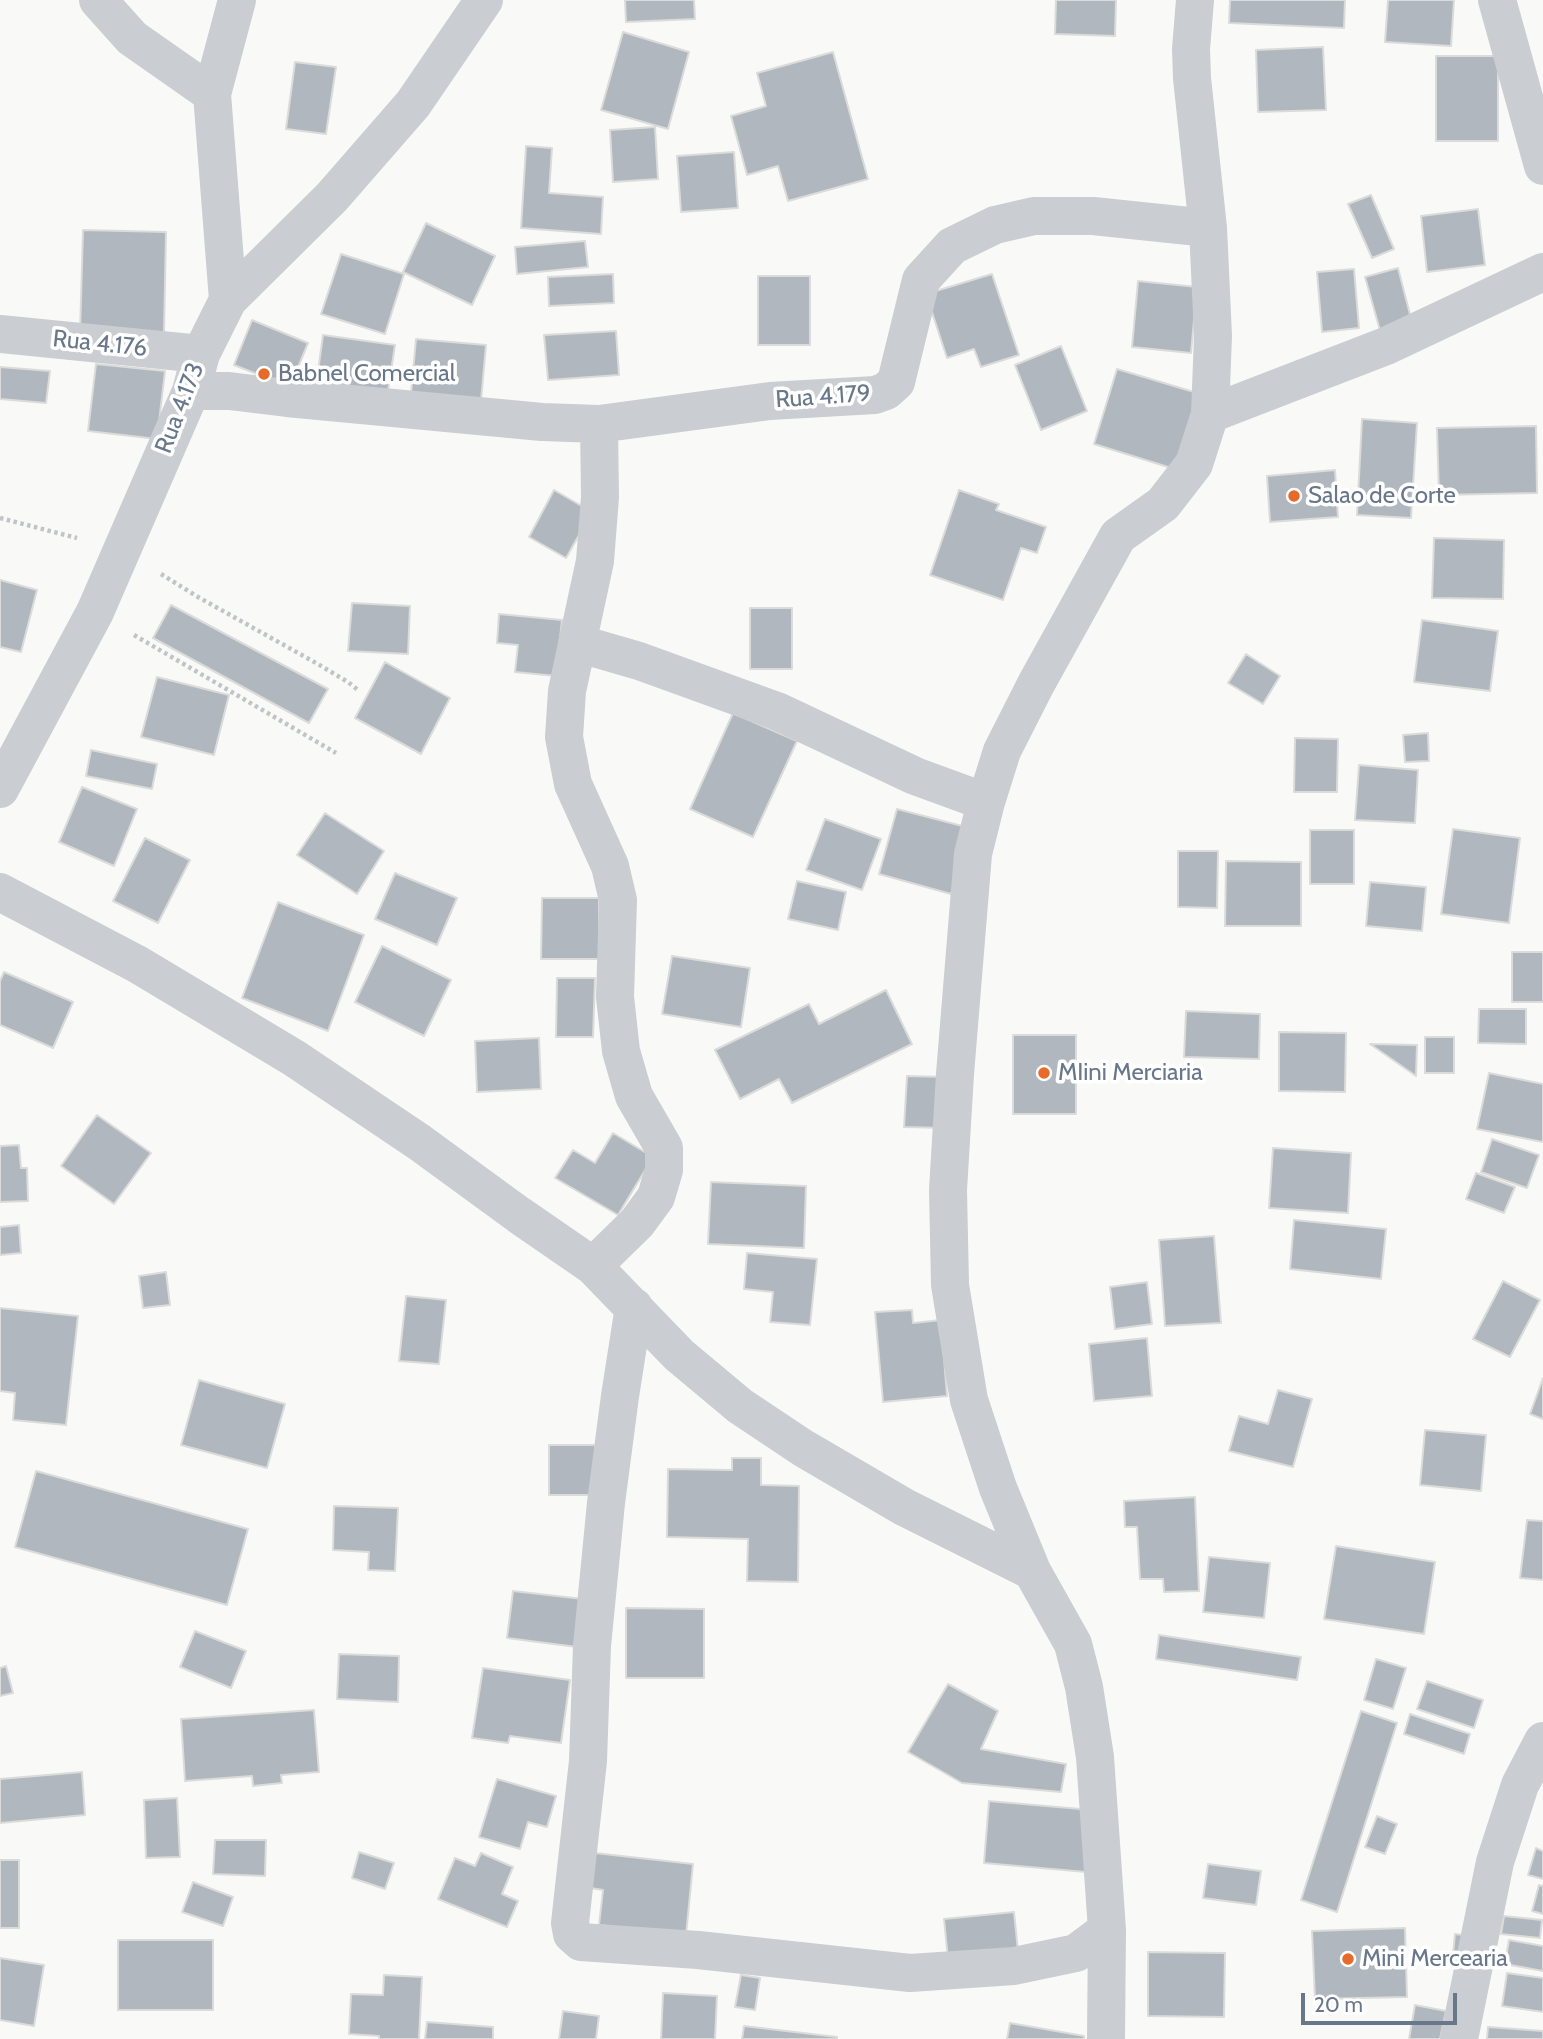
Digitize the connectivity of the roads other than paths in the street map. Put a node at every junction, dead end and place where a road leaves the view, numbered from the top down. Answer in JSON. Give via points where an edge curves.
{"nodes":[{"id":1,"x":98,"y":0,"type":"edge"},
{"id":2,"x":237,"y":0,"type":"edge"},
{"id":3,"x":484,"y":0,"type":"edge"},
{"id":4,"x":1195,"y":0,"type":"edge"},
{"id":5,"x":1497,"y":0,"type":"edge"},
{"id":6,"x":212,"y":94,"type":"junction"},
{"id":7,"x":1543,"y":166,"type":"edge"},
{"id":8,"x":1208,"y":228,"type":"junction"},
{"id":9,"x":1543,"y":272,"type":"edge"},
{"id":10,"x":228,"y":300,"type":"junction"},
{"id":11,"x":0,"y":334,"type":"edge"},
{"id":12,"x":201,"y":354,"type":"junction"},
{"id":13,"x":191,"y":391,"type":"junction"},
{"id":14,"x":1210,"y":414,"type":"junction"},
{"id":15,"x":598,"y":424,"type":"junction"},
{"id":16,"x":577,"y":643,"type":"junction"},
{"id":17,"x":0,"y":789,"type":"edge"},
{"id":18,"x":986,"y":803,"type":"junction"},
{"id":19,"x":0,"y":892,"type":"edge"},
{"id":20,"x":593,"y":1266,"type":"junction"},
{"id":21,"x":634,"y":1307,"type":"junction"},
{"id":22,"x":1032,"y":1571,"type":"junction"},
{"id":23,"x":1543,"y":1741,"type":"edge"},
{"id":24,"x":1107,"y":1930,"type":"junction"},
{"id":25,"x":1106,"y":2039,"type":"edge"},
{"id":26,"x":1459,"y":2039,"type":"edge"}],
"edges":[{"from":1,"to":6,"type":"street","via":[[132,38]]},
{"from":2,"to":6,"type":"street"},
{"from":3,"to":10,"type":"street","via":[[414,104],[332,197]]},
{"from":4,"to":8,"type":"street","via":[[1192,78]]},
{"from":5,"to":7,"type":"street"},
{"from":6,"to":10,"type":"street"},
{"from":8,"to":14,"type":"street","via":[[1213,336]]},
{"from":8,"to":15,"type":"street","name":"Rua 4.179","via":[[1093,216],[1034,216],[995,225],[952,246],[921,281],[896,382],[886,391]]},
{"from":9,"to":14,"type":"street","via":[[1386,346]]},
{"from":10,"to":12,"type":"street","name":"Rua 4.173"},
{"from":11,"to":12,"type":"street","name":"Rua 4.176"},
{"from":12,"to":13,"type":"street","name":"Rua 4.173"},
{"from":13,"to":15,"type":"street","name":"Rua 4.179"},
{"from":13,"to":17,"type":"street","name":"Rua 4.173","via":[[95,612]]},
{"from":14,"to":18,"type":"street","via":[[1194,464],[1163,504],[1118,536],[1104,558],[1002,751]]},
{"from":15,"to":16,"type":"street","via":[[596,561]]},
{"from":16,"to":18,"type":"street","via":[[777,710],[915,776]]},
{"from":16,"to":20,"type":"street","via":[[564,737],[573,784],[610,866],[618,900],[615,997],[621,1051],[634,1096],[664,1149],[656,1197]]},
{"from":18,"to":22,"type":"street","via":[[974,854],[955,1074],[948,1190],[950,1285],[969,1400]]},
{"from":19,"to":20,"type":"street","via":[[137,964],[294,1058]]},
{"from":20,"to":21,"type":"street"},
{"from":21,"to":22,"type":"street","via":[[679,1355],[740,1406],[792,1441],[904,1507]]},
{"from":21,"to":24,"type":"street","via":[[616,1423],[592,1646],[588,1761],[572,1934],[581,1942],[910,1973],[1014,1966],[1076,1953]]},
{"from":22,"to":24,"type":"street","via":[[1073,1644],[1084,1687],[1095,1757]]},
{"from":23,"to":26,"type":"street","via":[[1520,1785],[1495,1862]]},
{"from":24,"to":25,"type":"street"}]}
